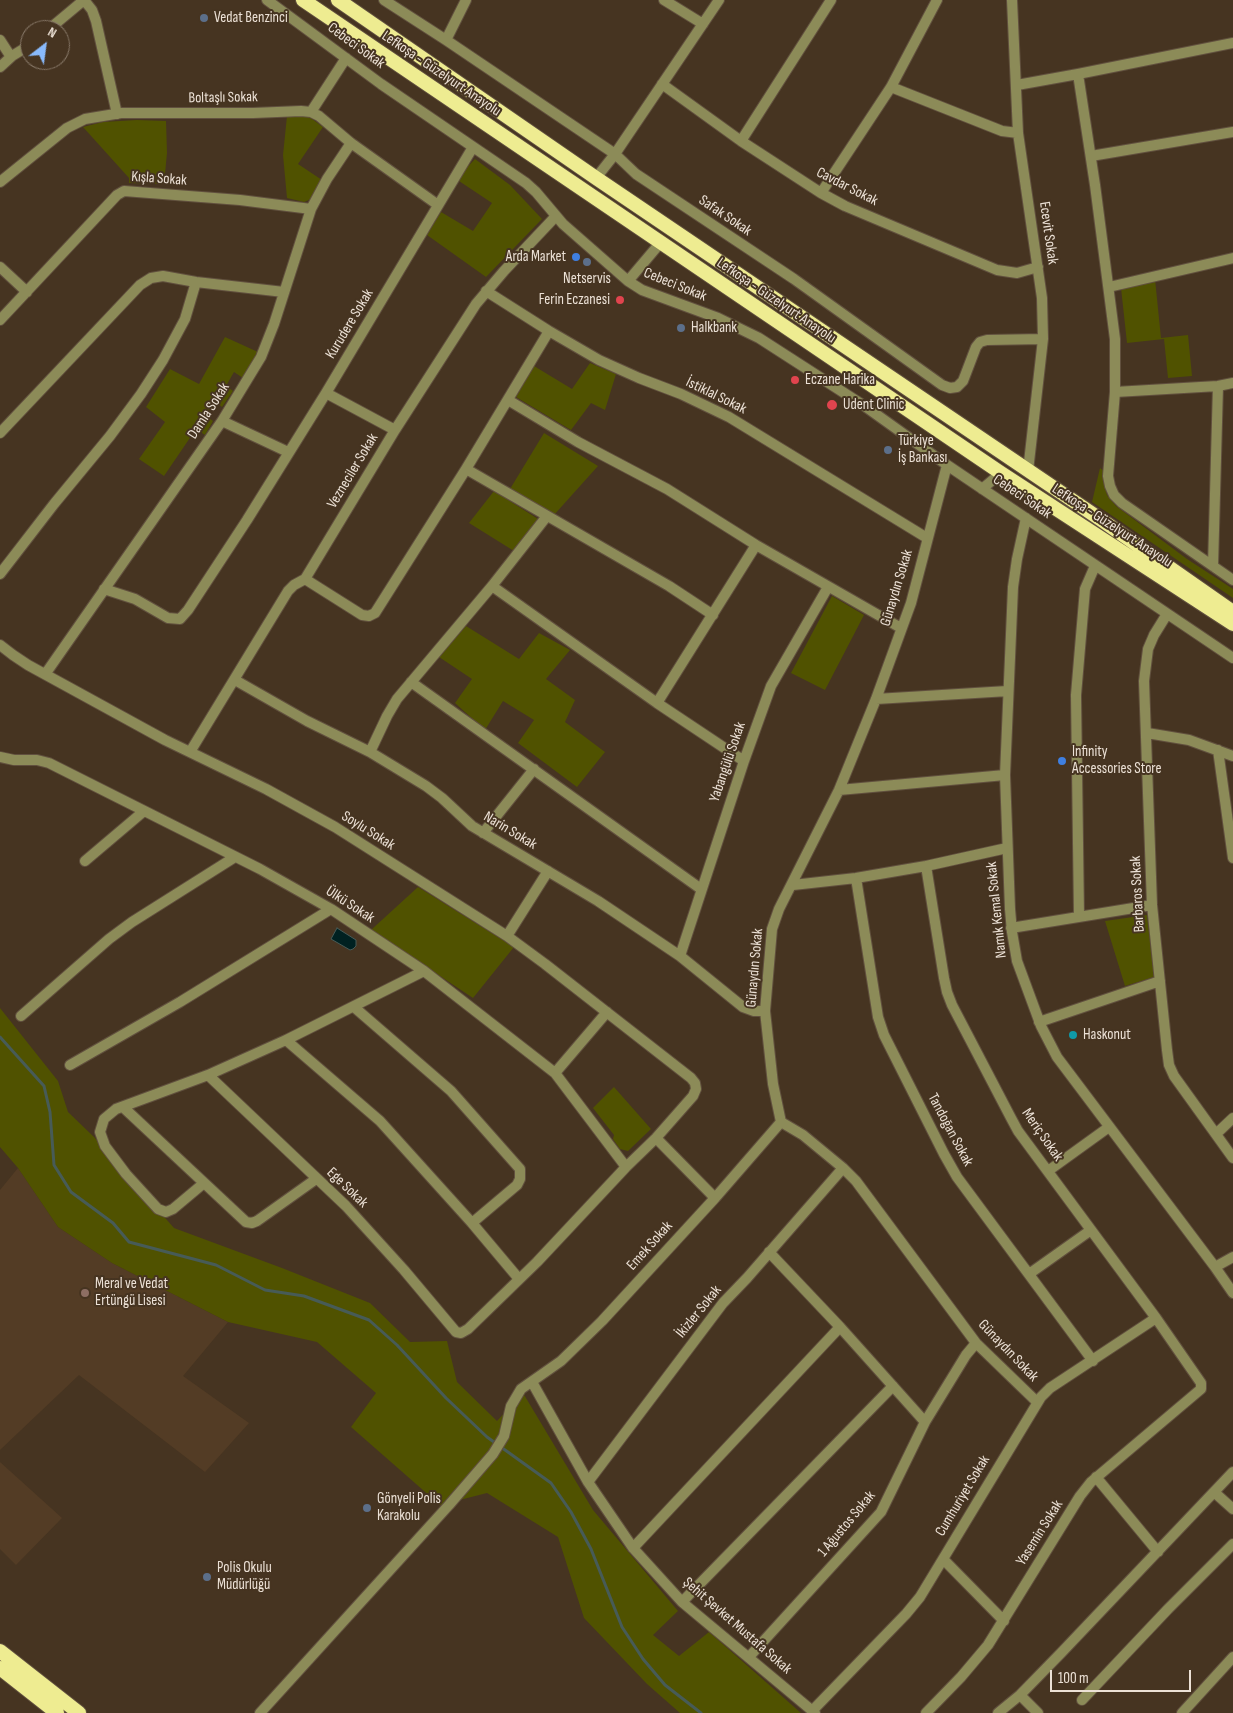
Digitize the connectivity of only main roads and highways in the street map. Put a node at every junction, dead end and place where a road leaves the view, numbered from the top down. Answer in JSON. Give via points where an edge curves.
{"nodes":[{"id":1,"x":303,"y":0,"type":"edge"},
{"id":2,"x":338,"y":0,"type":"edge"},
{"id":3,"x":1233,"y":612,"type":"edge"},
{"id":4,"x":1233,"y":624,"type":"edge"},
{"id":5,"x":0,"y":1651,"type":"edge"},
{"id":6,"x":0,"y":1668,"type":"edge"},
{"id":7,"x":57,"y":1713,"type":"edge"},
{"id":8,"x":79,"y":1713,"type":"edge"}],
"edges":[{"from":1,"to":4,"type":"highway","name":"Lefkoşa - Güzelyurt Anayolu","via":[[1001,473]]},
{"from":2,"to":3,"type":"highway","name":"Lefkoşa - Güzelyurt Anayolu"},
{"from":5,"to":8,"type":"highway"},
{"from":6,"to":7,"type":"highway"}]}
